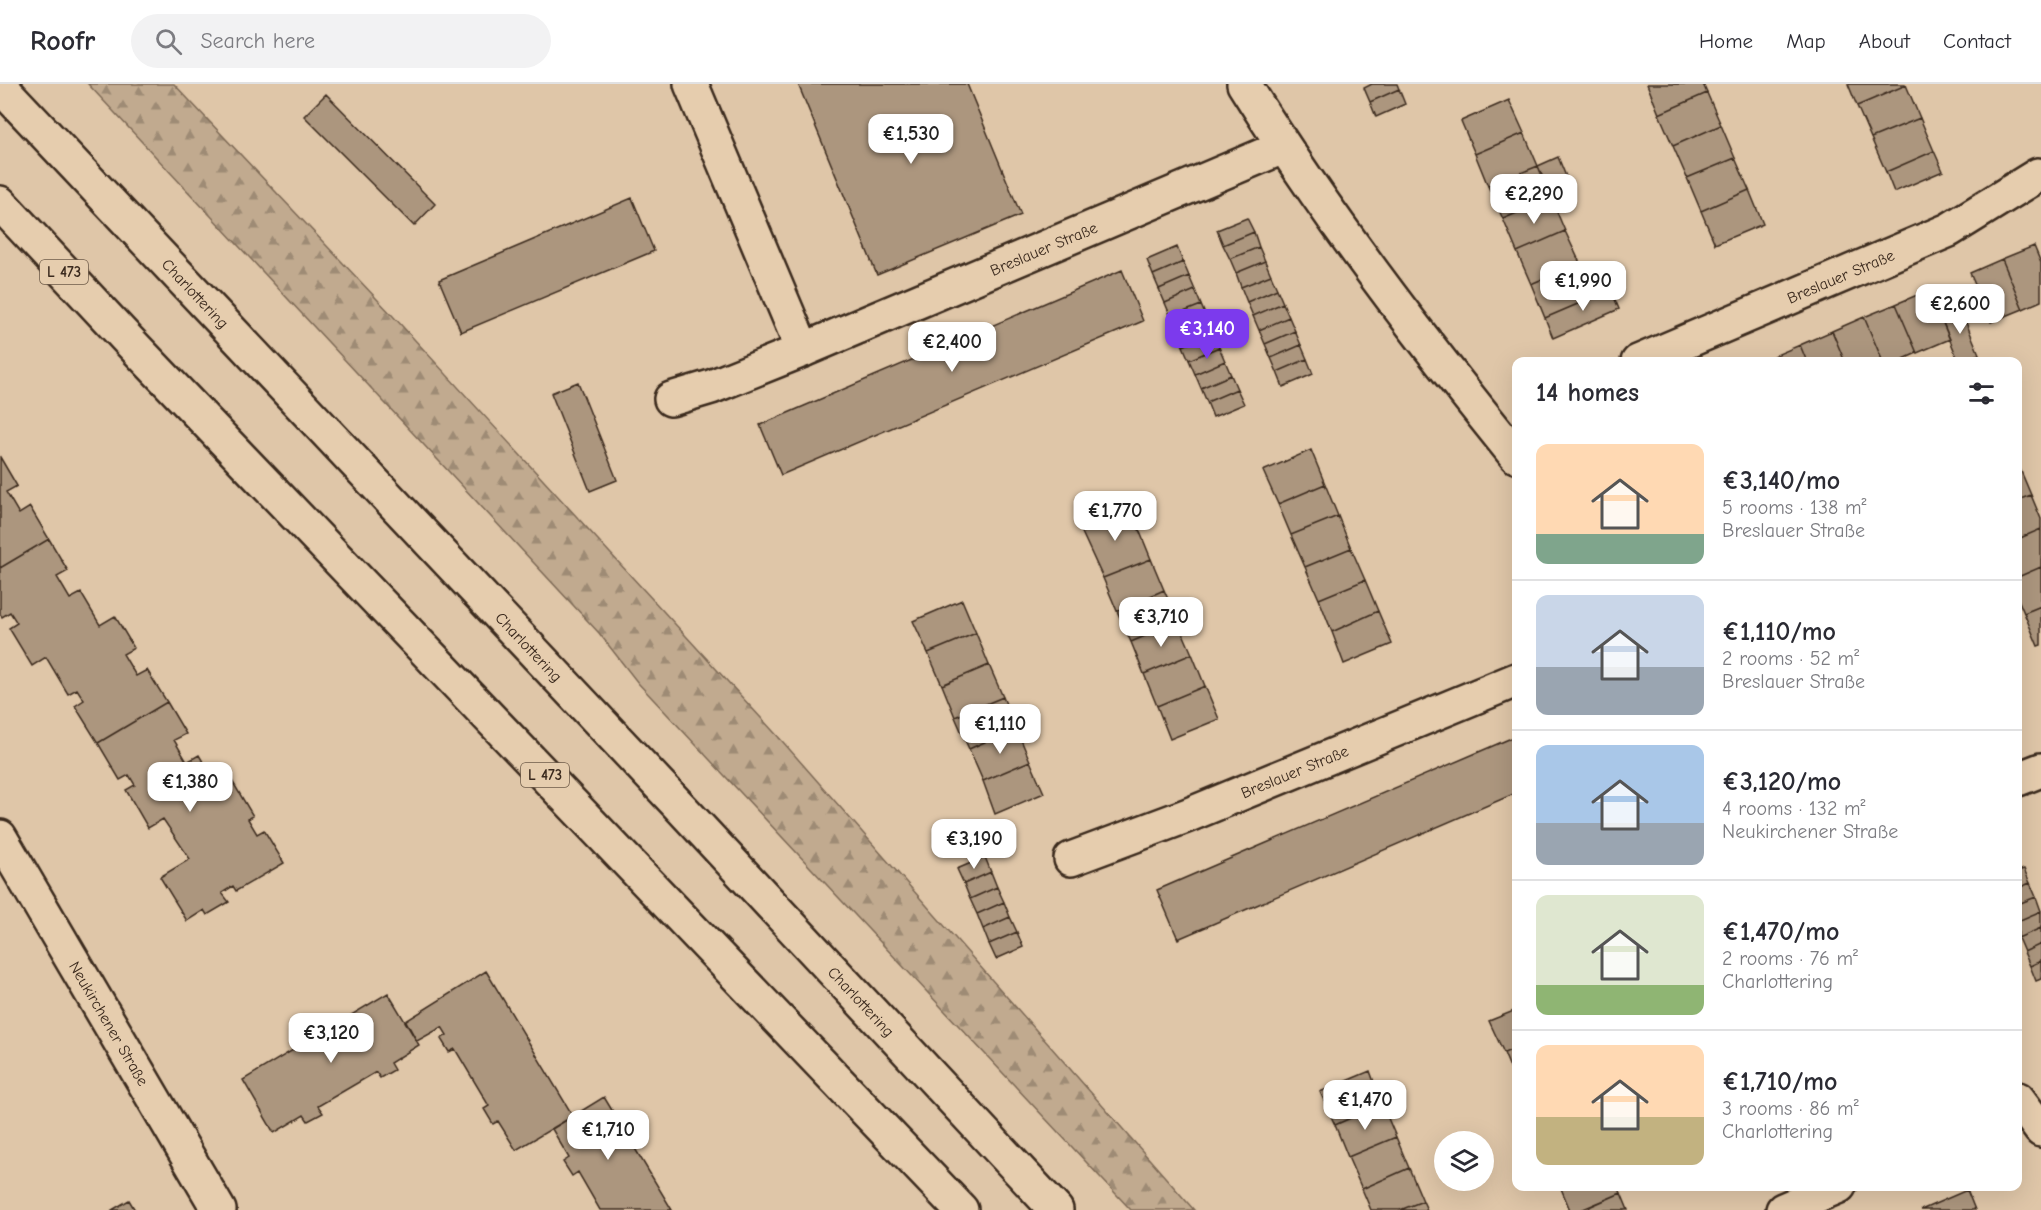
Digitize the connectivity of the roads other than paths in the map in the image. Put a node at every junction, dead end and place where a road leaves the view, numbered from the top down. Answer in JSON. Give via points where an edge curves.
{"nodes":[{"id":1,"x":691,"y":84,"type":"edge"},
{"id":2,"x":1244,"y":84,"type":"edge"},
{"id":3,"x":0,"y":86,"type":"edge"},
{"id":4,"x":1283,"y":147,"type":"junction"},
{"id":5,"x":2038,"y":175,"type":"dead end"},
{"id":6,"x":0,"y":203,"type":"edge"},
{"id":7,"x":0,"y":235,"type":"edge"},
{"id":8,"x":128,"y":340,"type":"junction"},
{"id":9,"x":803,"y":350,"type":"junction"},
{"id":10,"x":1650,"y":357,"type":"edge"},
{"id":11,"x":670,"y":399,"type":"dead end"},
{"id":12,"x":1503,"y":418,"type":"edge"},
{"id":13,"x":1512,"y":444,"type":"edge"},
{"id":14,"x":1512,"y":682,"type":"edge"},
{"id":15,"x":2041,"y":770,"type":"edge"},
{"id":16,"x":2022,"y":777,"type":"edge"},
{"id":17,"x":0,"y":837,"type":"edge"},
{"id":18,"x":1071,"y":859,"type":"dead end"},
{"id":19,"x":1827,"y":1191,"type":"edge"},
{"id":20,"x":219,"y":1210,"type":"edge"},
{"id":21,"x":961,"y":1210,"type":"edge"},
{"id":22,"x":1056,"y":1210,"type":"edge"},
{"id":23,"x":1783,"y":1210,"type":"edge"}],
"edges":[{"from":1,"to":9,"type":"main road"},
{"from":2,"to":4,"type":"main road"},
{"from":3,"to":22,"type":"main road","name":"Charlottering"},
{"from":4,"to":9,"type":"main road","name":"Breslauer Straße"},
{"from":4,"to":12,"type":"main road"},
{"from":5,"to":10,"type":"main road","name":"Breslauer Straße","via":[[1949,230]]},
{"from":6,"to":8,"type":"main road","number":"L 473"},
{"from":7,"to":8,"type":"main road"},
{"from":8,"to":21,"type":"main road","number":"L 473"},
{"from":9,"to":11,"type":"main road","name":"Breslauer Straße"},
{"from":12,"to":13,"type":"main road"},
{"from":14,"to":18,"type":"main road","name":"Breslauer Straße","via":[[1186,816]]},
{"from":15,"to":16,"type":"main road"},
{"from":17,"to":20,"type":"main road","name":"Neukirchener Straße"},
{"from":19,"to":23,"type":"main road"}]}
